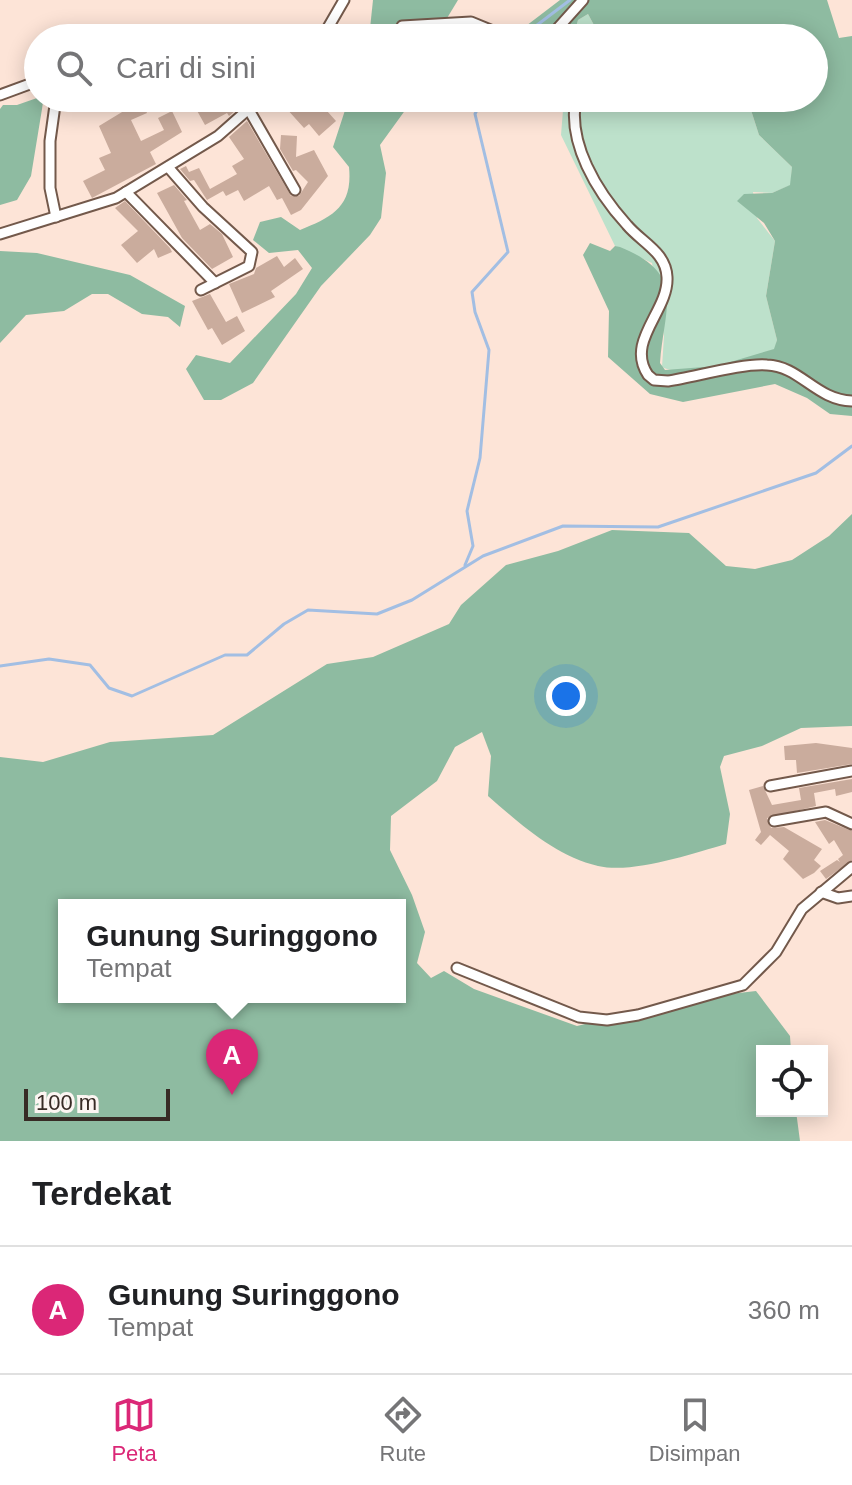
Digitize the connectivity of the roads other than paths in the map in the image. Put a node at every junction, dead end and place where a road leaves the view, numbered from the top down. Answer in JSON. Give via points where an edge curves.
{"nodes":[{"id":1,"x":344,"y":0,"type":"edge"},
{"id":2,"x":583,"y":0,"type":"edge"},
{"id":3,"x":330,"y":24,"type":"edge"},
{"id":4,"x":436,"y":24,"type":"edge"},
{"id":5,"x":476,"y":24,"type":"edge"},
{"id":6,"x":562,"y":24,"type":"edge"},
{"id":7,"x":24,"y":86,"type":"edge"},
{"id":8,"x":0,"y":95,"type":"edge"},
{"id":9,"x":54,"y":112,"type":"edge"},
{"id":10,"x":247,"y":112,"type":"edge"},
{"id":11,"x":250,"y":112,"type":"edge"},
{"id":12,"x":575,"y":112,"type":"edge"},
{"id":13,"x":168,"y":167,"type":"junction"},
{"id":14,"x":295,"y":190,"type":"dead end"},
{"id":15,"x":126,"y":192,"type":"junction"},
{"id":16,"x":56,"y":217,"type":"junction"},
{"id":17,"x":0,"y":234,"type":"edge"},
{"id":18,"x":215,"y":283,"type":"junction"},
{"id":19,"x":201,"y":290,"type":"dead end"},
{"id":20,"x":852,"y":401,"type":"edge"},
{"id":21,"x":852,"y":771,"type":"edge"},
{"id":22,"x":770,"y":786,"type":"dead end"},
{"id":23,"x":774,"y":821,"type":"dead end"},
{"id":24,"x":852,"y":824,"type":"edge"},
{"id":25,"x":852,"y":867,"type":"edge"},
{"id":26,"x":821,"y":892,"type":"junction"},
{"id":27,"x":852,"y":896,"type":"edge"},
{"id":28,"x":457,"y":968,"type":"dead end"}],
"edges":[{"from":1,"to":3,"type":"street"},
{"from":2,"to":6,"type":"street"},
{"from":4,"to":5,"type":"street"},
{"from":7,"to":8,"type":"street"},
{"from":9,"to":16,"type":"street","via":[[50,188]]},
{"from":10,"to":13,"type":"street"},
{"from":11,"to":14,"type":"street"},
{"from":12,"to":20,"type":"street","via":[[573,129],[600,189],[627,226],[661,258],[667,273],[641,350],[648,375],[668,381],[768,365],[817,392]]},
{"from":13,"to":15,"type":"street"},
{"from":13,"to":18,"type":"street","via":[[252,252],[249,266]]},
{"from":15,"to":16,"type":"street"},
{"from":15,"to":18,"type":"street"},
{"from":16,"to":17,"type":"street"},
{"from":18,"to":19,"type":"street"},
{"from":21,"to":22,"type":"street"},
{"from":23,"to":24,"type":"street","via":[[826,812]]},
{"from":25,"to":26,"type":"street"},
{"from":26,"to":27,"type":"street"},
{"from":26,"to":28,"type":"street","via":[[802,909],[776,952],[743,985],[638,1015],[579,1017]]}]}
